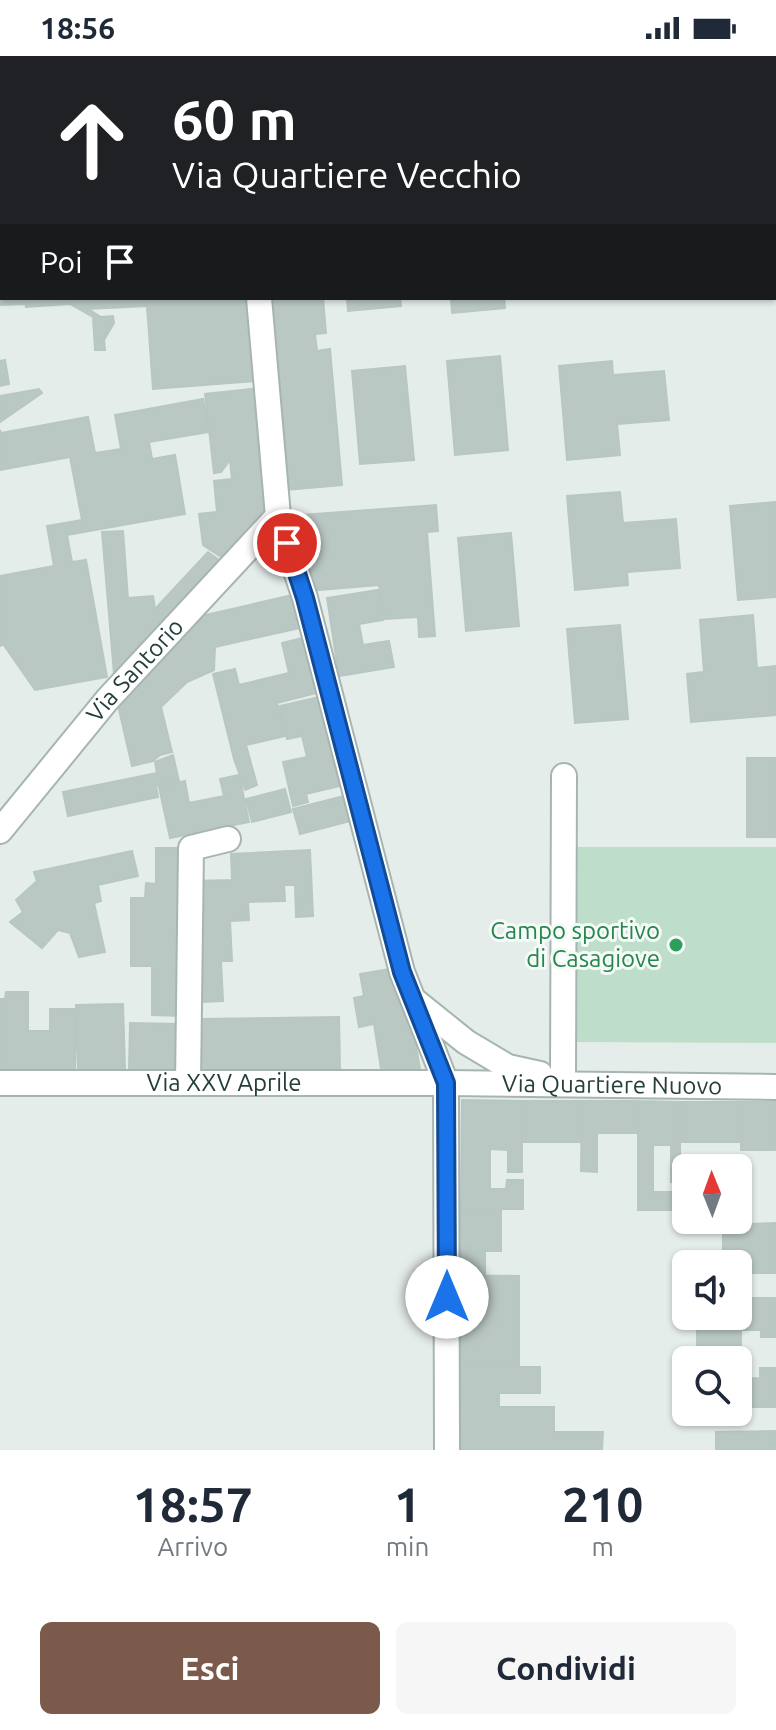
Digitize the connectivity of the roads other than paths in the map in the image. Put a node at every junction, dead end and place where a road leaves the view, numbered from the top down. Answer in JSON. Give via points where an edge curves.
{"nodes":[{"id":1,"x":259,"y":300,"type":"edge"},
{"id":2,"x":278,"y":516,"type":"junction"},
{"id":3,"x":564,"y":776,"type":"dead end"},
{"id":4,"x":0,"y":831,"type":"edge"},
{"id":5,"x":228,"y":839,"type":"dead end"},
{"id":6,"x":413,"y":1000,"type":"junction"},
{"id":7,"x":574,"y":1082,"type":"junction"},
{"id":8,"x":0,"y":1083,"type":"edge"},
{"id":9,"x":188,"y":1083,"type":"junction"},
{"id":10,"x":446,"y":1083,"type":"junction"},
{"id":11,"x":776,"y":1087,"type":"edge"},
{"id":12,"x":447,"y":1450,"type":"edge"}],
"edges":[{"from":1,"to":2,"type":"street"},
{"from":2,"to":4,"type":"street","name":"Via Santorio","via":[[107,700]]},
{"from":2,"to":6,"type":"street"},
{"from":3,"to":7,"type":"street"},
{"from":5,"to":9,"type":"street","via":[[191,848]]},
{"from":6,"to":7,"type":"street","via":[[508,1067]]},
{"from":6,"to":10,"type":"street"},
{"from":7,"to":10,"type":"street","name":"Via Quartiere Nuovo"},
{"from":7,"to":11,"type":"street","name":"Via Quartiere Nuovo"},
{"from":8,"to":9,"type":"street","name":"Via XXV Aprile"},
{"from":9,"to":10,"type":"street","name":"Via XXV Aprile"},
{"from":10,"to":12,"type":"street"}]}
